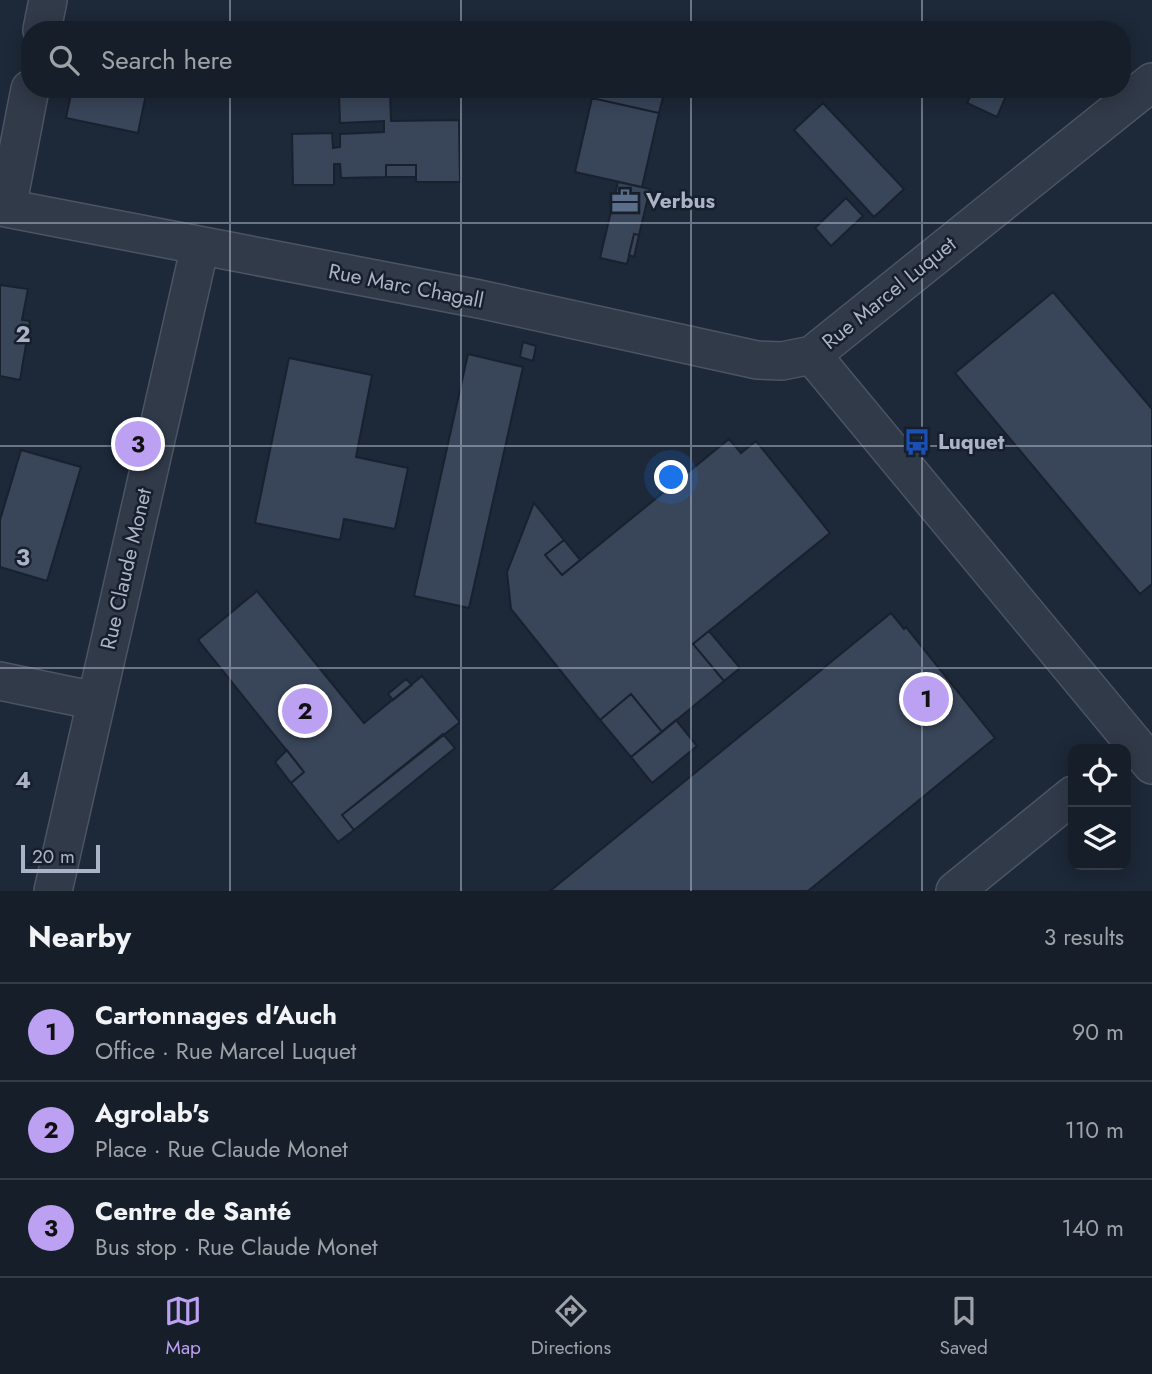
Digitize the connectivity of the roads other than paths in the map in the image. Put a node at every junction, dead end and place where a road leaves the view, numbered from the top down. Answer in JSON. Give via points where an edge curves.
{"nodes":[{"id":1,"x":48,"y":0,"type":"edge"},
{"id":2,"x":44,"y":21,"type":"edge"},
{"id":3,"x":1152,"y":82,"type":"edge"},
{"id":4,"x":28,"y":98,"type":"edge"},
{"id":5,"x":4,"y":207,"type":"edge"},
{"id":6,"x":200,"y":246,"type":"junction"},
{"id":7,"x":811,"y":355,"type":"junction"},
{"id":8,"x":0,"y":681,"type":"edge"},
{"id":9,"x":96,"y":701,"type":"junction"},
{"id":10,"x":1138,"y":754,"type":"edge"},
{"id":11,"x":1068,"y":799,"type":"edge"},
{"id":12,"x":52,"y":891,"type":"edge"},
{"id":13,"x":955,"y":891,"type":"edge"}],
"edges":[{"from":1,"to":2,"type":"street"},
{"from":3,"to":7,"type":"street","name":"Rue Marcel Luquet"},
{"from":4,"to":5,"type":"street"},
{"from":5,"to":6,"type":"street","name":"Rue Marc Chagall"},
{"from":6,"to":7,"type":"street","name":"Rue Marc Chagall","via":[[479,299],[757,360]]},
{"from":6,"to":9,"type":"street","name":"Rue Claude Monet"},
{"from":7,"to":10,"type":"street","name":"Rue Marcel Luquet"},
{"from":8,"to":9,"type":"street"},
{"from":9,"to":12,"type":"street","name":"Rue Claude Monet"},
{"from":11,"to":13,"type":"street"}]}
